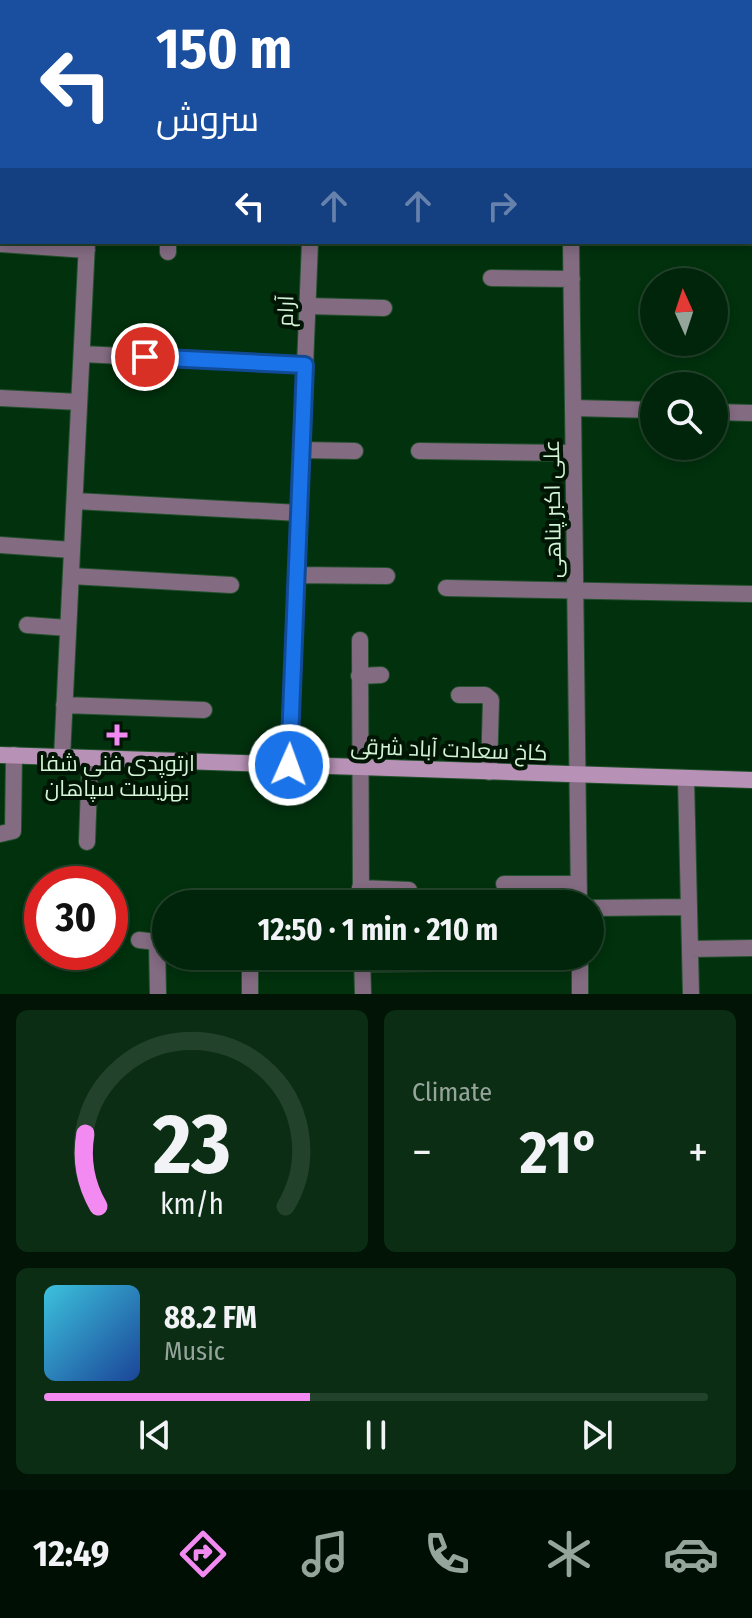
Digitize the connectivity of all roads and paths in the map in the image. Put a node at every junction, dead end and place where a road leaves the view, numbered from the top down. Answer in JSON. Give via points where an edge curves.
{"nodes":[{"id":1,"x":0,"y":244,"type":"edge"},
{"id":2,"x":310,"y":244,"type":"edge"},
{"id":3,"x":571,"y":244,"type":"edge"},
{"id":4,"x":87,"y":246,"type":"edge"},
{"id":5,"x":491,"y":278,"type":"dead end"},
{"id":6,"x":572,"y":279,"type":"junction"},
{"id":7,"x":307,"y":306,"type":"junction"},
{"id":8,"x":384,"y":308,"type":"dead end"},
{"id":9,"x":82,"y":354,"type":"junction"},
{"id":10,"x":305,"y":365,"type":"junction"},
{"id":11,"x":0,"y":398,"type":"edge"},
{"id":12,"x":79,"y":402,"type":"junction"},
{"id":13,"x":573,"y":408,"type":"junction"},
{"id":14,"x":640,"y":410,"type":"edge"},
{"id":15,"x":728,"y":412,"type":"edge"},
{"id":16,"x":752,"y":413,"type":"edge"},
{"id":17,"x":301,"y":450,"type":"junction"},
{"id":18,"x":355,"y":451,"type":"dead end"},
{"id":19,"x":419,"y":451,"type":"dead end"},
{"id":20,"x":573,"y":453,"type":"junction"},
{"id":21,"x":75,"y":501,"type":"junction"},
{"id":22,"x":299,"y":513,"type":"junction"},
{"id":23,"x":0,"y":545,"type":"edge"},
{"id":24,"x":72,"y":550,"type":"junction"},
{"id":25,"x":296,"y":575,"type":"junction"},
{"id":26,"x":71,"y":576,"type":"junction"},
{"id":27,"x":387,"y":576,"type":"dead end"},
{"id":28,"x":231,"y":585,"type":"dead end"},
{"id":29,"x":446,"y":588,"type":"dead end"},
{"id":30,"x":575,"y":589,"type":"junction"},
{"id":31,"x":752,"y":594,"type":"edge"},
{"id":32,"x":27,"y":625,"type":"dead end"},
{"id":33,"x":68,"y":628,"type":"junction"},
{"id":34,"x":360,"y":640,"type":"dead end"},
{"id":35,"x":381,"y":675,"type":"dead end"},
{"id":36,"x":359,"y":676,"type":"junction"},
{"id":37,"x":459,"y":695,"type":"dead end"},
{"id":38,"x":64,"y":705,"type":"junction"},
{"id":39,"x":204,"y":710,"type":"dead end"},
{"id":40,"x":7,"y":755,"type":"edge"},
{"id":41,"x":62,"y":757,"type":"junction"},
{"id":42,"x":90,"y":758,"type":"junction"},
{"id":43,"x":289,"y":765,"type":"junction"},
{"id":44,"x":359,"y":768,"type":"junction"},
{"id":45,"x":489,"y":772,"type":"junction"},
{"id":46,"x":577,"y":775,"type":"junction"},
{"id":47,"x":686,"y":779,"type":"junction"},
{"id":48,"x":752,"y":780,"type":"edge"},
{"id":49,"x":0,"y":834,"type":"edge"},
{"id":50,"x":87,"y":842,"type":"dead end"},
{"id":51,"x":504,"y":884,"type":"dead end"},
{"id":52,"x":578,"y":884,"type":"junction"},
{"id":53,"x":360,"y":890,"type":"edge"},
{"id":54,"x":578,"y":890,"type":"edge"},
{"id":55,"x":688,"y":907,"type":"junction"},
{"id":56,"x":604,"y":908,"type":"edge"},
{"id":57,"x":139,"y":940,"type":"dead end"},
{"id":58,"x":752,"y":948,"type":"edge"},
{"id":59,"x":690,"y":949,"type":"junction"},
{"id":60,"x":250,"y":970,"type":"edge"},
{"id":61,"x":362,"y":970,"type":"edge"},
{"id":62,"x":580,"y":970,"type":"edge"},
{"id":63,"x":158,"y":994,"type":"edge"},
{"id":64,"x":250,"y":994,"type":"edge"},
{"id":65,"x":363,"y":994,"type":"edge"},
{"id":66,"x":580,"y":994,"type":"edge"},
{"id":67,"x":691,"y":994,"type":"edge"}],
"edges":[{"from":1,"to":4,"type":"street"},
{"from":2,"to":7,"type":"street","name":"آرام"},
{"from":3,"to":6,"type":"street","name":"علی اکبر پناهی"},
{"from":4,"to":9,"type":"street"},
{"from":5,"to":6,"type":"street"},
{"from":6,"to":13,"type":"street","name":"علی اکبر پناهی"},
{"from":7,"to":8,"type":"street"},
{"from":7,"to":10,"type":"street","name":"آرام"},
{"from":9,"to":10,"type":"street"},
{"from":9,"to":12,"type":"street"},
{"from":10,"to":17,"type":"street","name":"آرام"},
{"from":11,"to":12,"type":"street"},
{"from":12,"to":21,"type":"street"},
{"from":13,"to":14,"type":"street"},
{"from":13,"to":20,"type":"street","name":"علی اکبر پناهی"},
{"from":15,"to":16,"type":"street"},
{"from":17,"to":18,"type":"street"},
{"from":17,"to":22,"type":"street","name":"آرام"},
{"from":19,"to":20,"type":"street"},
{"from":20,"to":30,"type":"street","name":"علی اکبر پناهی"},
{"from":21,"to":22,"type":"street"},
{"from":21,"to":24,"type":"street"},
{"from":22,"to":25,"type":"street","name":"آرام"},
{"from":23,"to":24,"type":"street"},
{"from":24,"to":26,"type":"street"},
{"from":25,"to":27,"type":"street"},
{"from":25,"to":43,"type":"street","name":"آرام"},
{"from":26,"to":28,"type":"street"},
{"from":26,"to":33,"type":"street"},
{"from":29,"to":30,"type":"street"},
{"from":30,"to":31,"type":"street"},
{"from":30,"to":46,"type":"street","name":"علی اکبر پناهی"},
{"from":32,"to":33,"type":"street"},
{"from":33,"to":38,"type":"street"},
{"from":34,"to":36,"type":"street"},
{"from":35,"to":36,"type":"street"},
{"from":36,"to":44,"type":"street"},
{"from":37,"to":45,"type":"street","via":[[485,695],[491,700]]},
{"from":38,"to":39,"type":"street"},
{"from":38,"to":41,"type":"street"},
{"from":40,"to":41,"type":"street","name":"کاخ سعادت آباد شرقی"},
{"from":40,"to":49,"type":"street","via":[[13,831]]},
{"from":41,"to":42,"type":"street","name":"کاخ سعادت آباد شرقی"},
{"from":42,"to":43,"type":"street","name":"کاخ سعادت آباد شرقی"},
{"from":42,"to":50,"type":"street"},
{"from":43,"to":44,"type":"street","name":"کاخ سعادت آباد شرقی"},
{"from":44,"to":45,"type":"street","name":"کاخ سعادت آباد شرقی"},
{"from":44,"to":53,"type":"street"},
{"from":45,"to":46,"type":"street","name":"کاخ سعادت آباد شرقی"},
{"from":46,"to":47,"type":"street","name":"کاخ سعادت آباد شرقی"},
{"from":46,"to":52,"type":"street","name":"علی اکبر پناهی"},
{"from":47,"to":48,"type":"street","name":"کاخ سعادت آباد شرقی"},
{"from":47,"to":55,"type":"street"},
{"from":51,"to":52,"type":"street"},
{"from":52,"to":54,"type":"street","name":"علی اکبر پناهی"},
{"from":55,"to":56,"type":"street"},
{"from":55,"to":59,"type":"street"},
{"from":57,"to":63,"type":"street","via":[[157,942]]},
{"from":58,"to":59,"type":"street"},
{"from":59,"to":67,"type":"street"},
{"from":60,"to":64,"type":"street"},
{"from":61,"to":65,"type":"street"},
{"from":62,"to":66,"type":"street"}]}
